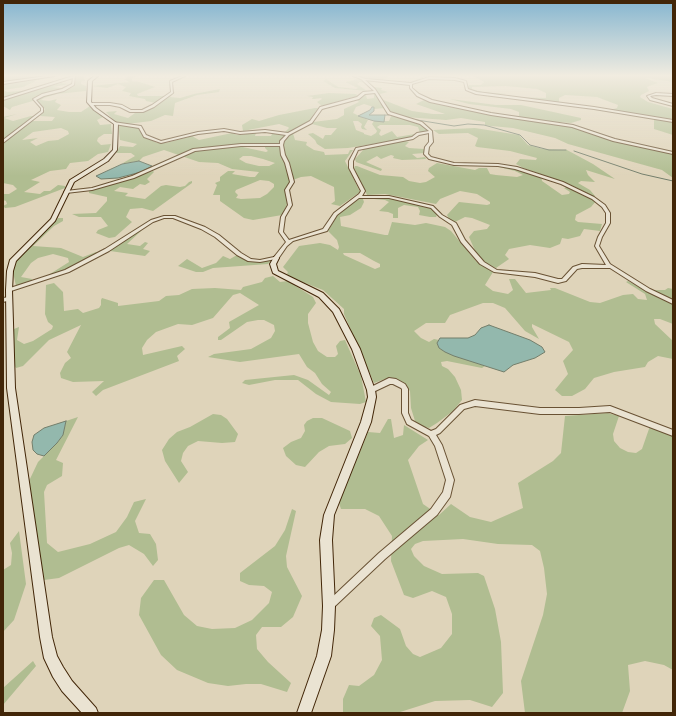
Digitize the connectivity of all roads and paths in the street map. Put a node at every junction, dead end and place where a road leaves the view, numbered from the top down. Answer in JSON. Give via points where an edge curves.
{"nodes":[{"id":1,"x":42,"y":109,"type":"edge"},
{"id":2,"x":98,"y":109,"type":"edge"},
{"id":3,"x":127,"y":109,"type":"edge"},
{"id":4,"x":145,"y":109,"type":"edge"},
{"id":5,"x":320,"y":109,"type":"edge"},
{"id":6,"x":386,"y":109,"type":"edge"},
{"id":7,"x":470,"y":109,"type":"edge"},
{"id":8,"x":603,"y":109,"type":"edge"},
{"id":9,"x":673,"y":121,"type":"edge"},
{"id":10,"x":114,"y":123,"type":"junction"},
{"id":11,"x":431,"y":132,"type":"junction"},
{"id":12,"x":288,"y":134,"type":"junction"},
{"id":13,"x":3,"y":142,"type":"edge"},
{"id":14,"x":281,"y":145,"type":"junction"},
{"id":15,"x":673,"y":153,"type":"edge"},
{"id":16,"x":66,"y":192,"type":"junction"},
{"id":17,"x":359,"y":197,"type":"junction"},
{"id":18,"x":288,"y":242,"type":"junction"},
{"id":19,"x":276,"y":258,"type":"junction"},
{"id":20,"x":611,"y":267,"type":"junction"},
{"id":21,"x":7,"y":296,"type":"edge"},
{"id":22,"x":673,"y":302,"type":"edge"},
{"id":23,"x":371,"y":390,"type":"junction"},
{"id":24,"x":673,"y":433,"type":"edge"},
{"id":25,"x":431,"y":434,"type":"junction"},
{"id":26,"x":329,"y":606,"type":"junction"},
{"id":27,"x":91,"y":713,"type":"edge"},
{"id":28,"x":304,"y":713,"type":"edge"}],
"edges":[{"from":1,"to":13,"type":"street"},
{"from":2,"to":10,"type":"street"},
{"from":3,"to":4,"type":"street"},
{"from":5,"to":12,"type":"street","via":[[311,122]]},
{"from":6,"to":11,"type":"street","via":[[388,113],[421,123]]},
{"from":7,"to":15,"type":"street","via":[[573,126],[614,140]]},
{"from":8,"to":9,"type":"street"},
{"from":10,"to":12,"type":"street","via":[[140,127],[145,136],[160,142],[224,130]]},
{"from":10,"to":16,"type":"street","via":[[117,127],[112,153],[106,160],[72,181]]},
{"from":11,"to":17,"type":"street","via":[[357,149],[351,168],[363,191]]},
{"from":11,"to":20,"type":"street","via":[[431,142],[426,154],[434,160],[523,169],[584,192],[600,203],[609,219],[597,246]]},
{"from":12,"to":14,"type":"street"},
{"from":14,"to":16,"type":"street","via":[[241,145],[194,150],[133,177],[92,189]]},
{"from":14,"to":18,"type":"street","via":[[292,182],[287,190],[290,205],[283,217],[282,232]]},
{"from":16,"to":21,"type":"street","via":[[53,220],[13,260]]},
{"from":17,"to":18,"type":"street","via":[[335,214],[325,230]]},
{"from":17,"to":20,"type":"street","via":[[389,197],[432,206],[441,216],[454,224],[463,241],[482,263],[499,272],[535,275],[558,281],[564,280],[575,268],[582,266]]},
{"from":18,"to":19,"type":"street"},
{"from":19,"to":21,"type":"street","via":[[250,260],[203,228],[164,217],[152,221],[108,250]]},
{"from":19,"to":23,"type":"street","via":[[273,264],[275,272],[321,295],[336,310],[356,349]]},
{"from":20,"to":22,"type":"street"},
{"from":21,"to":27,"type":"street","via":[[11,388],[46,637],[51,658],[58,672]]},
{"from":23,"to":25,"type":"street","via":[[389,381],[403,386],[405,413],[409,422]]},
{"from":23,"to":26,"type":"street","via":[[366,422],[329,515],[326,563]]},
{"from":24,"to":25,"type":"street","via":[[610,409],[579,412],[540,411],[475,403],[462,407],[438,431]]},
{"from":25,"to":26,"type":"street","via":[[438,445],[450,480],[447,494],[434,512]]},
{"from":26,"to":28,"type":"street","via":[[324,656]]}]}
